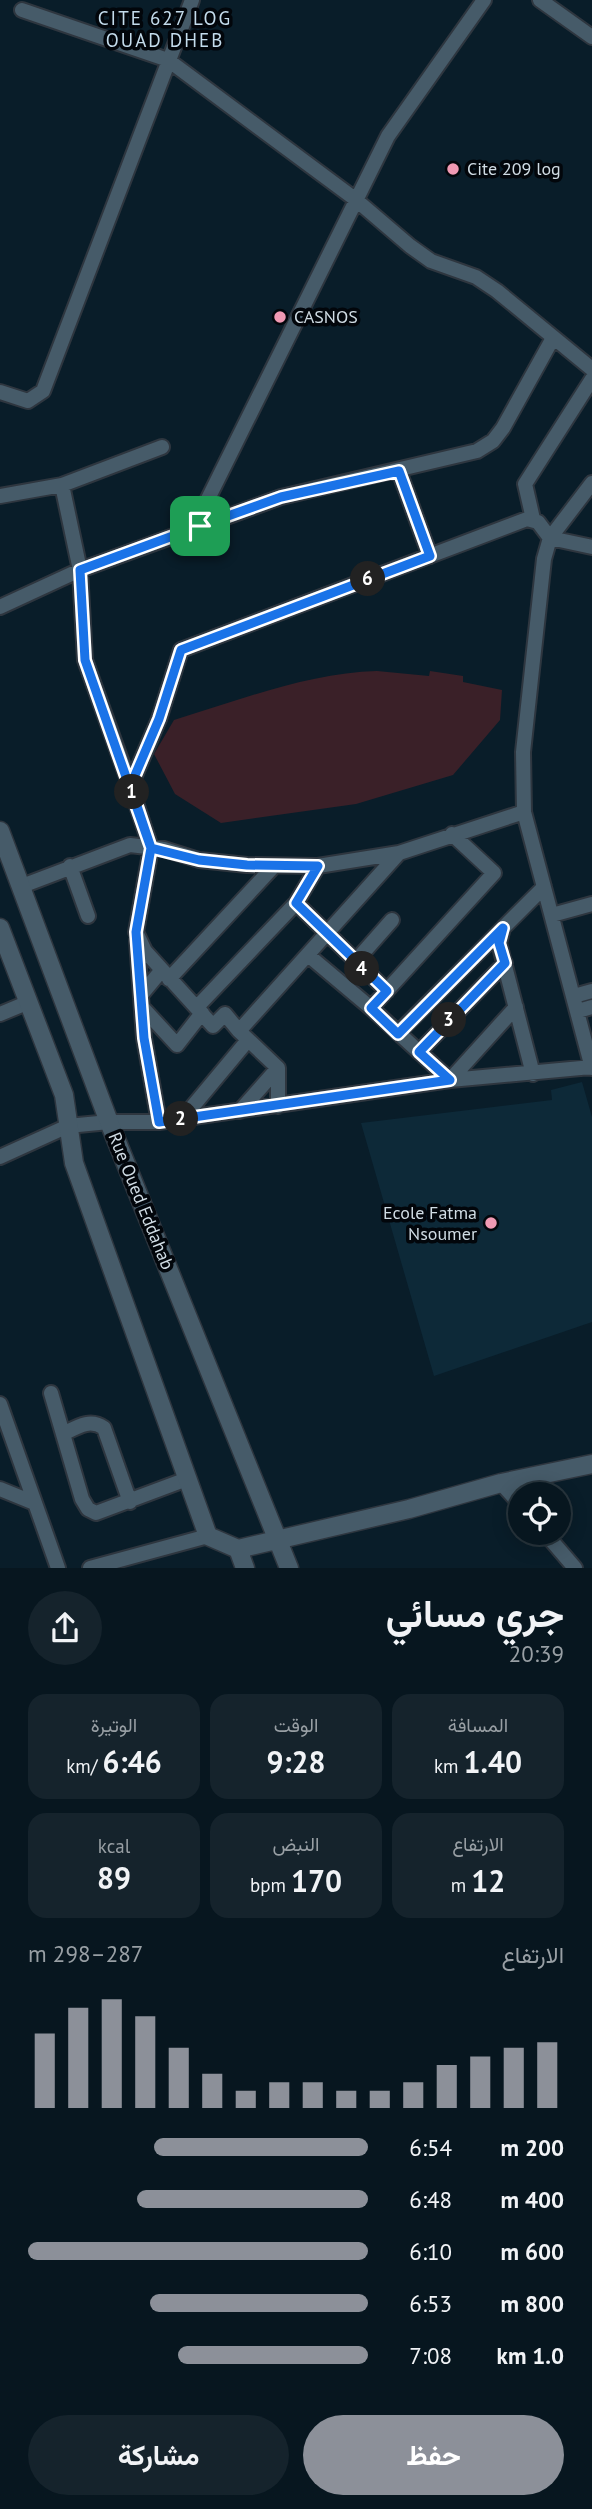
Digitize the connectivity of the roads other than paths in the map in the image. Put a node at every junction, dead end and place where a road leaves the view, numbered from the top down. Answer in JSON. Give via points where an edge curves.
{"nodes":[{"id":1,"x":192,"y":0,"type":"edge"},
{"id":2,"x":484,"y":0,"type":"edge"},
{"id":3,"x":540,"y":0,"type":"edge"},
{"id":4,"x":22,"y":10,"type":"dead end"},
{"id":5,"x":592,"y":37,"type":"edge"},
{"id":6,"x":168,"y":60,"type":"junction"},
{"id":7,"x":355,"y":199,"type":"junction"},
{"id":8,"x":553,"y":338,"type":"junction"},
{"id":9,"x":592,"y":369,"type":"edge"},
{"id":10,"x":592,"y":379,"type":"edge"},
{"id":11,"x":0,"y":392,"type":"edge"},
{"id":12,"x":162,"y":447,"type":"dead end"},
{"id":13,"x":399,"y":471,"type":"junction"},
{"id":14,"x":592,"y":483,"type":"edge"},
{"id":15,"x":62,"y":485,"type":"junction"},
{"id":16,"x":0,"y":496,"type":"edge"},
{"id":17,"x":533,"y":519,"type":"junction"},
{"id":18,"x":200,"y":526,"type":"junction"},
{"id":19,"x":550,"y":538,"type":"junction"},
{"id":20,"x":592,"y":547,"type":"edge"},
{"id":21,"x":430,"y":556,"type":"junction"},
{"id":22,"x":80,"y":570,"type":"junction"},
{"id":23,"x":0,"y":607,"type":"edge"},
{"id":24,"x":133,"y":794,"type":"junction"},
{"id":25,"x":524,"y":812,"type":"junction"},
{"id":26,"x":0,"y":831,"type":"edge"},
{"id":27,"x":452,"y":834,"type":"junction"},
{"id":28,"x":151,"y":848,"type":"junction"},
{"id":29,"x":399,"y":853,"type":"junction"},
{"id":30,"x":70,"y":866,"type":"junction"},
{"id":31,"x":274,"y":866,"type":"junction"},
{"id":32,"x":318,"y":866,"type":"junction"},
{"id":33,"x":22,"y":886,"type":"junction"},
{"id":34,"x":544,"y":887,"type":"junction"},
{"id":35,"x":296,"y":903,"type":"junction"},
{"id":36,"x":592,"y":904,"type":"edge"},
{"id":37,"x":552,"y":915,"type":"junction"},
{"id":38,"x":88,"y":916,"type":"dead end"},
{"id":39,"x":391,"y":920,"type":"dead end"},
{"id":40,"x":0,"y":928,"type":"edge"},
{"id":41,"x":503,"y":928,"type":"junction"},
{"id":42,"x":136,"y":932,"type":"junction"},
{"id":43,"x":328,"y":934,"type":"junction"},
{"id":44,"x":308,"y":955,"type":"junction"},
{"id":45,"x":355,"y":962,"type":"junction"},
{"id":46,"x":505,"y":963,"type":"junction"},
{"id":47,"x":165,"y":975,"type":"junction"},
{"id":48,"x":592,"y":990,"type":"edge"},
{"id":49,"x":387,"y":991,"type":"junction"},
{"id":50,"x":574,"y":996,"type":"junction"},
{"id":51,"x":141,"y":1001,"type":"junction"},
{"id":52,"x":29,"y":1002,"type":"junction"},
{"id":53,"x":516,"y":1007,"type":"junction"},
{"id":54,"x":371,"y":1008,"type":"junction"},
{"id":55,"x":585,"y":1009,"type":"edge"},
{"id":56,"x":200,"y":1010,"type":"junction"},
{"id":57,"x":0,"y":1013,"type":"edge"},
{"id":58,"x":398,"y":1034,"type":"junction"},
{"id":59,"x":244,"y":1036,"type":"junction"},
{"id":60,"x":419,"y":1052,"type":"junction"},
{"id":61,"x":592,"y":1067,"type":"edge"},
{"id":62,"x":278,"y":1068,"type":"junction"},
{"id":63,"x":533,"y":1074,"type":"junction"},
{"id":64,"x":450,"y":1080,"type":"junction"},
{"id":65,"x":278,"y":1106,"type":"junction"},
{"id":66,"x":240,"y":1111,"type":"junction"},
{"id":67,"x":183,"y":1118,"type":"junction"},
{"id":68,"x":108,"y":1122,"type":"junction"},
{"id":69,"x":159,"y":1122,"type":"junction"},
{"id":70,"x":68,"y":1126,"type":"junction"},
{"id":71,"x":0,"y":1157,"type":"edge"},
{"id":72,"x":51,"y":1393,"type":"dead end"},
{"id":73,"x":0,"y":1404,"type":"edge"},
{"id":74,"x":63,"y":1434,"type":"junction"},
{"id":75,"x":592,"y":1464,"type":"edge"},
{"id":76,"x":187,"y":1479,"type":"junction"},
{"id":77,"x":501,"y":1483,"type":"junction"},
{"id":78,"x":0,"y":1489,"type":"edge"},
{"id":79,"x":508,"y":1491,"type":"edge"},
{"id":80,"x":32,"y":1502,"type":"junction"},
{"id":81,"x":130,"y":1502,"type":"junction"},
{"id":82,"x":208,"y":1536,"type":"junction"},
{"id":83,"x":277,"y":1537,"type":"junction"},
{"id":84,"x":556,"y":1545,"type":"edge"},
{"id":85,"x":237,"y":1549,"type":"junction"},
{"id":86,"x":51,"y":1553,"type":"junction"},
{"id":87,"x":44,"y":1567,"type":"edge"},
{"id":88,"x":58,"y":1567,"type":"edge"},
{"id":89,"x":90,"y":1567,"type":"edge"},
{"id":90,"x":245,"y":1567,"type":"edge"},
{"id":91,"x":289,"y":1567,"type":"edge"},
{"id":92,"x":575,"y":1567,"type":"edge"}],
"edges":[{"from":1,"to":6,"type":"street"},
{"from":2,"to":7,"type":"street","via":[[387,136]]},
{"from":3,"to":5,"type":"street"},
{"from":4,"to":6,"type":"street"},
{"from":6,"to":7,"type":"street"},
{"from":6,"to":11,"type":"street","via":[[43,391],[28,401]]},
{"from":7,"to":8,"type":"street","via":[[431,261],[497,290]]},
{"from":7,"to":18,"type":"street","via":[[199,517]]},
{"from":8,"to":9,"type":"street"},
{"from":8,"to":13,"type":"street","via":[[493,441],[477,451]]},
{"from":10,"to":17,"type":"street","via":[[525,484]]},
{"from":12,"to":15,"type":"street"},
{"from":13,"to":18,"type":"street","via":[[281,497]]},
{"from":13,"to":21,"type":"street"},
{"from":14,"to":19,"type":"street"},
{"from":15,"to":16,"type":"street"},
{"from":15,"to":22,"type":"street"},
{"from":17,"to":19,"type":"street"},
{"from":17,"to":21,"type":"street"},
{"from":18,"to":22,"type":"street"},
{"from":19,"to":20,"type":"street"},
{"from":19,"to":25,"type":"street","via":[[523,751]]},
{"from":21,"to":24,"type":"street","via":[[181,650],[133,780]]},
{"from":22,"to":23,"type":"street"},
{"from":22,"to":24,"type":"street","via":[[85,660]]},
{"from":24,"to":28,"type":"street"},
{"from":25,"to":27,"type":"street"},
{"from":25,"to":34,"type":"street"},
{"from":26,"to":33,"type":"main road","name":"Rue Oued Eddahab"},
{"from":27,"to":29,"type":"street"},
{"from":27,"to":49,"type":"street","via":[[494,873]]},
{"from":28,"to":30,"type":"street","via":[[130,845]]},
{"from":28,"to":31,"type":"street","via":[[199,860]]},
{"from":28,"to":42,"type":"street"},
{"from":29,"to":32,"type":"street"},
{"from":29,"to":43,"type":"street"},
{"from":30,"to":33,"type":"street"},
{"from":30,"to":38,"type":"street"},
{"from":31,"to":32,"type":"street"},
{"from":31,"to":47,"type":"street"},
{"from":32,"to":35,"type":"street"},
{"from":33,"to":68,"type":"main road","name":"Rue Oued Eddahab"},
{"from":34,"to":37,"type":"street"},
{"from":34,"to":41,"type":"street"},
{"from":35,"to":43,"type":"street"},
{"from":35,"to":56,"type":"street"},
{"from":36,"to":37,"type":"street"},
{"from":37,"to":50,"type":"street"},
{"from":39,"to":45,"type":"street"},
{"from":40,"to":52,"type":"main road"},
{"from":41,"to":46,"type":"street","via":[[499,943]]},
{"from":41,"to":58,"type":"street"},
{"from":42,"to":47,"type":"street"},
{"from":42,"to":51,"type":"street"},
{"from":43,"to":44,"type":"street"},
{"from":43,"to":45,"type":"street"},
{"from":44,"to":54,"type":"street"},
{"from":44,"to":59,"type":"street"},
{"from":45,"to":49,"type":"street"},
{"from":46,"to":53,"type":"street"},
{"from":46,"to":60,"type":"street"},
{"from":47,"to":51,"type":"street"},
{"from":47,"to":56,"type":"street"},
{"from":48,"to":50,"type":"street"},
{"from":49,"to":54,"type":"street"},
{"from":50,"to":55,"type":"street"},
{"from":51,"to":56,"type":"street","via":[[177,1045]]},
{"from":51,"to":69,"type":"street"},
{"from":52,"to":57,"type":"street"},
{"from":52,"to":70,"type":"main road","via":[[64,1095]]},
{"from":53,"to":63,"type":"street"},
{"from":53,"to":64,"type":"street"},
{"from":54,"to":58,"type":"street"},
{"from":55,"to":61,"type":"street"},
{"from":56,"to":59,"type":"street","via":[[212,1026],[225,1014]]},
{"from":58,"to":60,"type":"street"},
{"from":59,"to":62,"type":"street"},
{"from":59,"to":67,"type":"street"},
{"from":60,"to":64,"type":"street"},
{"from":61,"to":63,"type":"street"},
{"from":62,"to":65,"type":"street"},
{"from":62,"to":66,"type":"street"},
{"from":63,"to":64,"type":"street"},
{"from":64,"to":65,"type":"street"},
{"from":65,"to":66,"type":"street"},
{"from":66,"to":67,"type":"street"},
{"from":67,"to":69,"type":"street"},
{"from":68,"to":69,"type":"street"},
{"from":68,"to":70,"type":"street"},
{"from":68,"to":83,"type":"main road","name":"Rue Oued Eddahab"},
{"from":70,"to":71,"type":"street"},
{"from":70,"to":76,"type":"main road","via":[[74,1163]]},
{"from":72,"to":74,"type":"street"},
{"from":73,"to":80,"type":"street"},
{"from":74,"to":81,"type":"street","via":[[84,1424],[97,1423],[104,1428]]},
{"from":74,"to":81,"type":"street","via":[[88,1509],[96,1513]]},
{"from":75,"to":77,"type":"main road"},
{"from":76,"to":81,"type":"street"},
{"from":76,"to":82,"type":"main road"},
{"from":77,"to":79,"type":"street"},
{"from":77,"to":83,"type":"main road","via":[[409,1509]]},
{"from":78,"to":80,"type":"street"},
{"from":80,"to":86,"type":"street"},
{"from":82,"to":85,"type":"main road"},
{"from":82,"to":89,"type":"street"},
{"from":83,"to":85,"type":"main road"},
{"from":83,"to":91,"type":"main road","name":"Rue Oued Eddahab"},
{"from":84,"to":92,"type":"street"},
{"from":85,"to":90,"type":"main road"},
{"from":86,"to":87,"type":"street"},
{"from":86,"to":88,"type":"street"}]}
